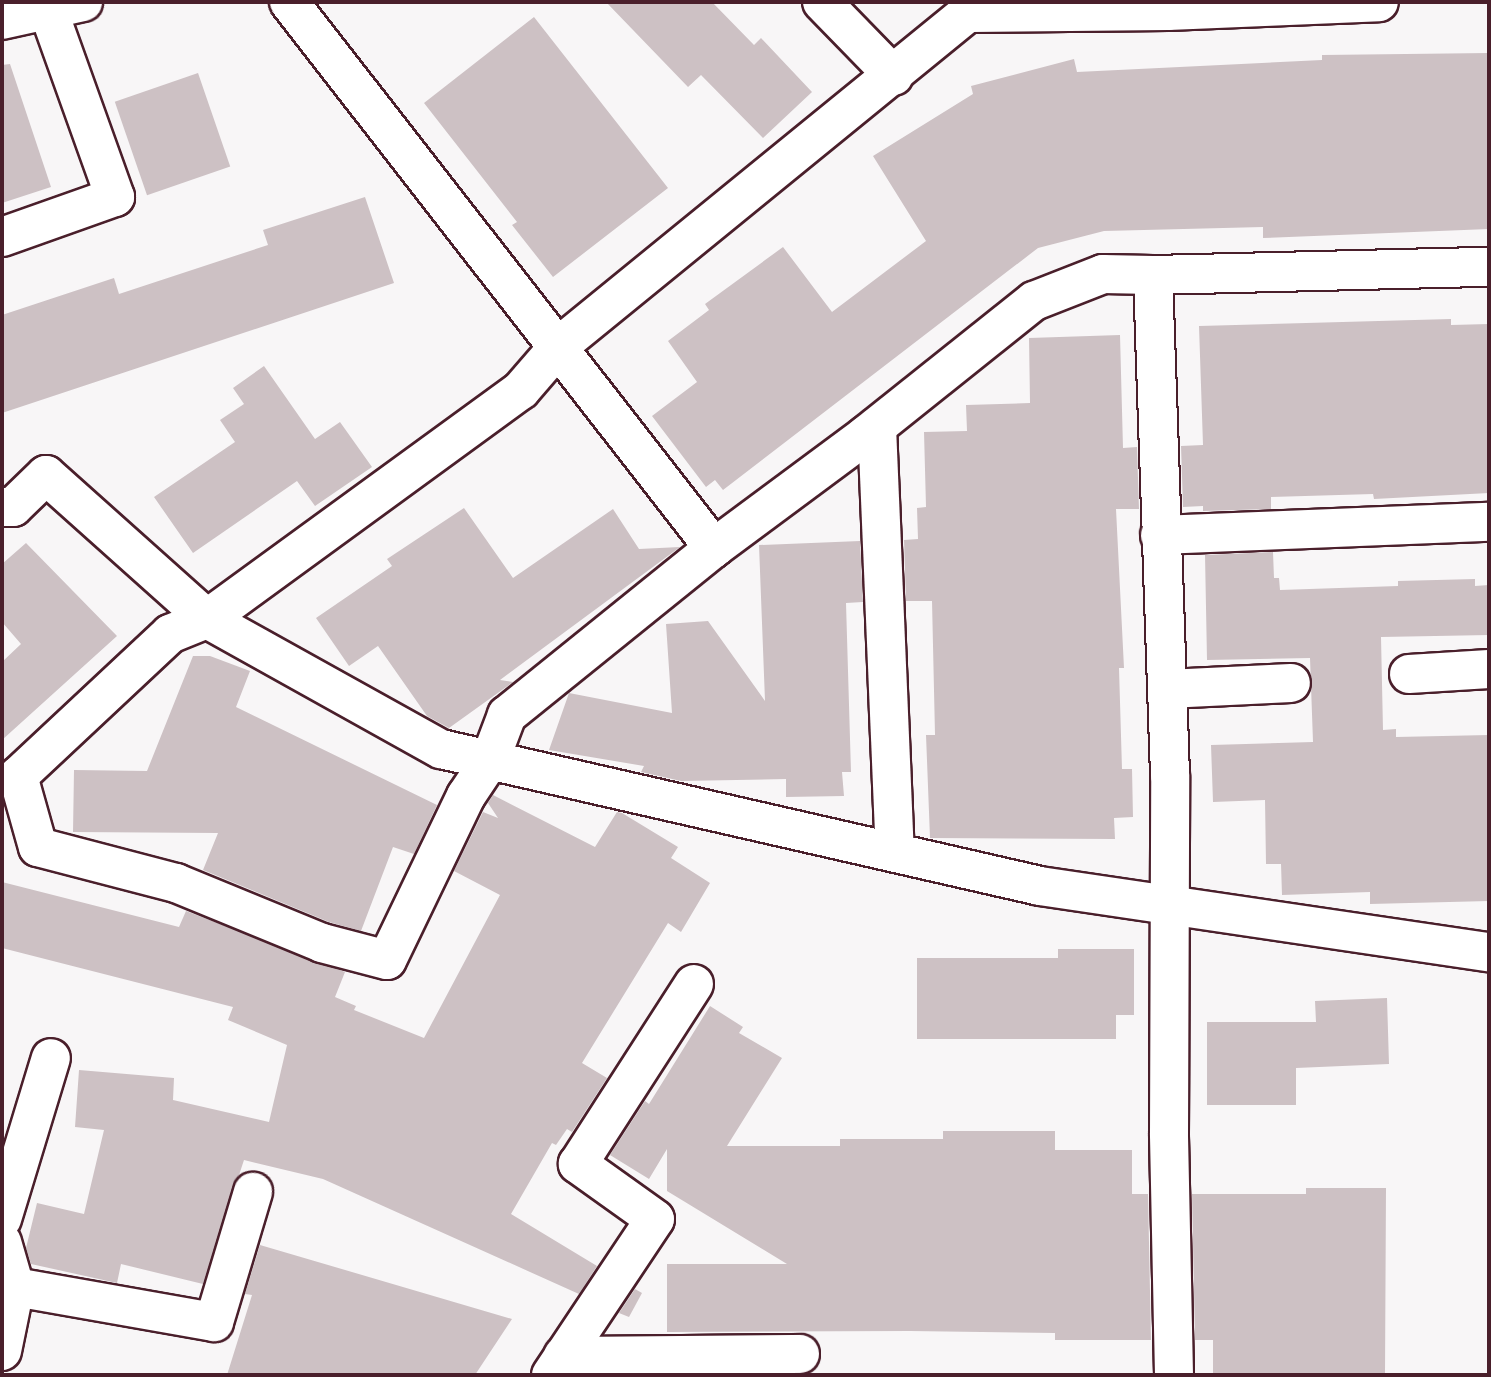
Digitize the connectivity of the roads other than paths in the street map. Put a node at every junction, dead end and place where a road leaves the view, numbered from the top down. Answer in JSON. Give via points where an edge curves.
{"nodes":[{"id":1,"x":289,"y":2,"type":"edge"},
{"id":2,"x":822,"y":2,"type":"edge"},
{"id":3,"x":1379,"y":2,"type":"edge"},
{"id":4,"x":65,"y":6,"type":"edge"},
{"id":5,"x":976,"y":7,"type":"edge"},
{"id":6,"x":2,"y":20,"type":"edge"},
{"id":7,"x":894,"y":76,"type":"junction"},
{"id":8,"x":2,"y":237,"type":"edge"},
{"id":9,"x":1489,"y":267,"type":"edge"},
{"id":10,"x":1153,"y":275,"type":"junction"},
{"id":11,"x":559,"y":346,"type":"junction"},
{"id":12,"x":877,"y":427,"type":"junction"},
{"id":13,"x":2,"y":508,"type":"edge"},
{"id":14,"x":1489,"y":522,"type":"edge"},
{"id":15,"x":1160,"y":535,"type":"junction"},
{"id":16,"x":715,"y":548,"type":"junction"},
{"id":17,"x":207,"y":619,"type":"junction"},
{"id":18,"x":1489,"y":669,"type":"edge"},
{"id":19,"x":1409,"y":674,"type":"dead end"},
{"id":20,"x":1291,"y":683,"type":"dead end"},
{"id":21,"x":1167,"y":689,"type":"junction"},
{"id":22,"x":491,"y":760,"type":"junction"},
{"id":23,"x":895,"y":852,"type":"junction"},
{"id":24,"x":1172,"y":903,"type":"junction"},
{"id":25,"x":1489,"y":952,"type":"edge"},
{"id":26,"x":694,"y":984,"type":"dead end"},
{"id":27,"x":51,"y":1058,"type":"dead end"},
{"id":28,"x":253,"y":1192,"type":"dead end"},
{"id":29,"x":2,"y":1219,"type":"edge"},
{"id":30,"x":2,"y":1241,"type":"edge"},
{"id":31,"x":15,"y":1287,"type":"junction"},
{"id":32,"x":2,"y":1351,"type":"edge"},
{"id":33,"x":800,"y":1354,"type":"dead end"},
{"id":34,"x":557,"y":1366,"type":"edge"},
{"id":35,"x":1174,"y":1375,"type":"edge"}],
"edges":[{"from":1,"to":11,"type":"street"},
{"from":2,"to":7,"type":"street"},
{"from":3,"to":5,"type":"street","via":[[1168,11]]},
{"from":4,"to":6,"type":"street"},
{"from":4,"to":8,"type":"street","via":[[115,197]]},
{"from":5,"to":7,"type":"street"},
{"from":7,"to":11,"type":"street"},
{"from":9,"to":10,"type":"street"},
{"from":10,"to":12,"type":"street","via":[[1103,274],[1034,301]]},
{"from":10,"to":15,"type":"street"},
{"from":11,"to":16,"type":"street"},
{"from":11,"to":17,"type":"street","via":[[521,390]]},
{"from":12,"to":16,"type":"street"},
{"from":12,"to":23,"type":"street"},
{"from":13,"to":17,"type":"street","via":[[13,507],[47,475]]},
{"from":14,"to":15,"type":"street"},
{"from":15,"to":21,"type":"street"},
{"from":16,"to":22,"type":"street","via":[[507,715]]},
{"from":17,"to":22,"type":"street","via":[[441,749]]},
{"from":17,"to":22,"type":"street","via":[[170,634],[18,776],[38,847],[176,883],[322,943],[387,960],[466,796]]},
{"from":18,"to":19,"type":"street"},
{"from":20,"to":21,"type":"street"},
{"from":21,"to":24,"type":"street"},
{"from":22,"to":23,"type":"street"},
{"from":23,"to":24,"type":"street","via":[[1040,886]]},
{"from":24,"to":25,"type":"street"},
{"from":24,"to":35,"type":"street","via":[[1169,1133]]},
{"from":26,"to":34,"type":"street","via":[[578,1164],[655,1219]]},
{"from":27,"to":29,"type":"street"},
{"from":28,"to":31,"type":"street","via":[[214,1322]]},
{"from":30,"to":31,"type":"street"},
{"from":31,"to":32,"type":"street"},
{"from":33,"to":34,"type":"street"}]}
